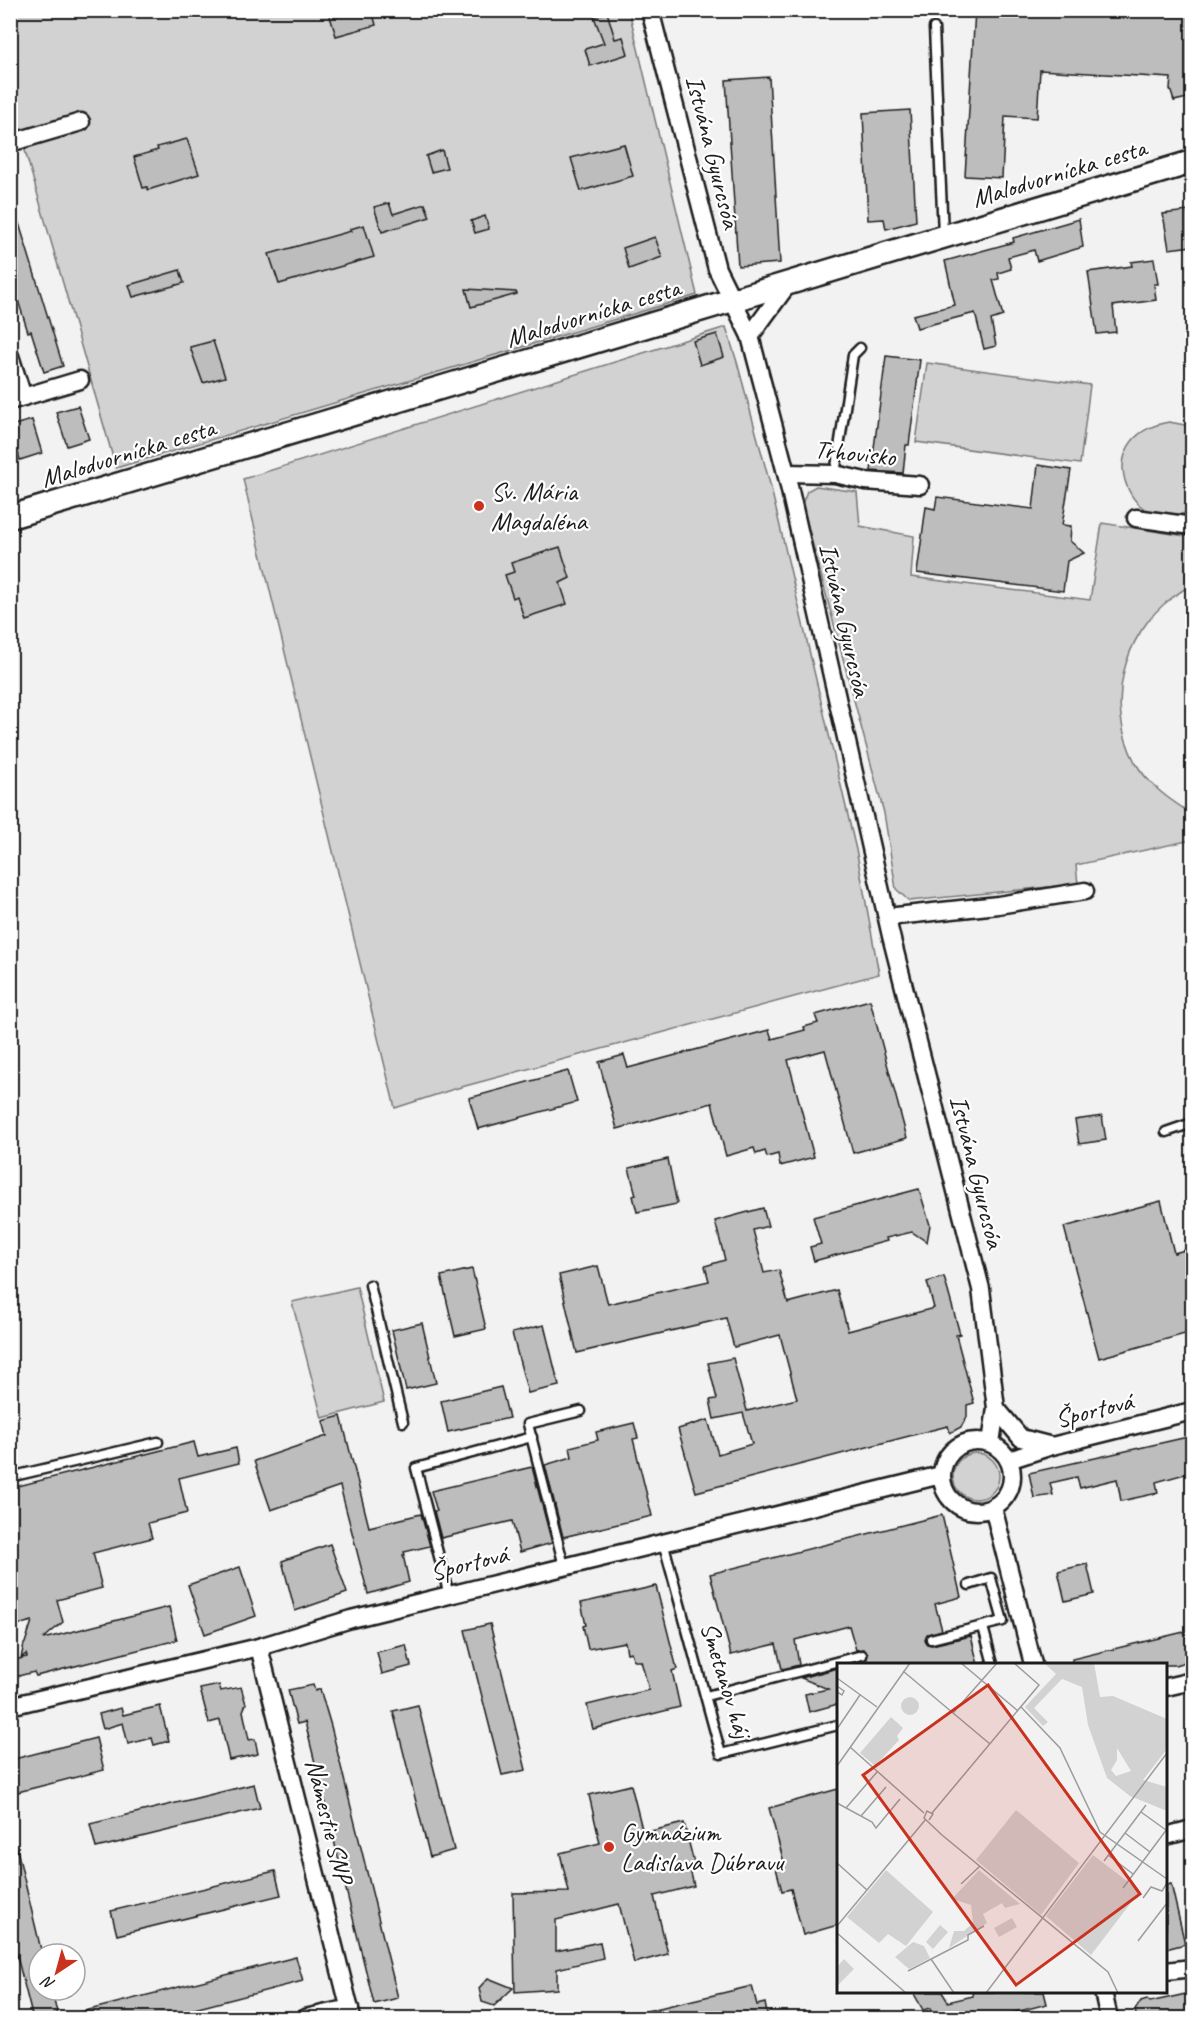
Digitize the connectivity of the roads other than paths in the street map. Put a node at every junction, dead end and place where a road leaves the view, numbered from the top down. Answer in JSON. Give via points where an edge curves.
{"nodes":[{"id":1,"x":650,"y":10,"type":"edge"},
{"id":2,"x":934,"y":27,"type":"dead end"},
{"id":3,"x":81,"y":122,"type":"dead end"},
{"id":4,"x":10,"y":143,"type":"edge"},
{"id":5,"x":1192,"y":162,"type":"edge"},
{"id":6,"x":943,"y":238,"type":"junction"},
{"id":7,"x":788,"y":284,"type":"junction"},
{"id":8,"x":732,"y":300,"type":"junction"},
{"id":9,"x":750,"y":336,"type":"junction"},
{"id":10,"x":860,"y":348,"type":"dead end"},
{"id":11,"x":10,"y":356,"type":"edge"},
{"id":12,"x":80,"y":380,"type":"dead end"},
{"id":13,"x":17,"y":399,"type":"edge"},
{"id":14,"x":786,"y":472,"type":"junction"},
{"id":15,"x":835,"y":474,"type":"junction"},
{"id":16,"x":920,"y":485,"type":"dead end"},
{"id":17,"x":10,"y":517,"type":"edge"},
{"id":18,"x":1136,"y":518,"type":"dead end"},
{"id":19,"x":1192,"y":526,"type":"edge"},
{"id":20,"x":1085,"y":891,"type":"dead end"},
{"id":21,"x":887,"y":917,"type":"junction"},
{"id":22,"x":1192,"y":1124,"type":"edge"},
{"id":23,"x":1166,"y":1132,"type":"dead end"},
{"id":24,"x":370,"y":1285,"type":"dead end"},
{"id":25,"x":996,"y":1408,"type":"junction"},
{"id":26,"x":581,"y":1411,"type":"dead end"},
{"id":27,"x":1192,"y":1411,"type":"edge"},
{"id":28,"x":403,"y":1422,"type":"dead end"},
{"id":29,"x":531,"y":1437,"type":"junction"},
{"id":30,"x":158,"y":1442,"type":"dead end"},
{"id":31,"x":991,"y":1443,"type":"junction"},
{"id":32,"x":1052,"y":1446,"type":"junction"},
{"id":33,"x":1009,"y":1460,"type":"junction"},
{"id":34,"x":941,"y":1475,"type":"junction"},
{"id":35,"x":10,"y":1477,"type":"edge"},
{"id":36,"x":993,"y":1507,"type":"junction"},
{"id":37,"x":663,"y":1542,"type":"junction"},
{"id":38,"x":564,"y":1566,"type":"junction"},
{"id":39,"x":969,"y":1585,"type":"dead end"},
{"id":40,"x":448,"y":1595,"type":"junction"},
{"id":41,"x":982,"y":1627,"type":"junction"},
{"id":42,"x":931,"y":1639,"type":"dead end"},
{"id":43,"x":259,"y":1647,"type":"junction"},
{"id":44,"x":862,"y":1655,"type":"dead end"},
{"id":45,"x":992,"y":1663,"type":"edge"},
{"id":46,"x":1033,"y":1663,"type":"edge"},
{"id":47,"x":1192,"y":1681,"type":"edge"},
{"id":48,"x":1167,"y":1687,"type":"edge"},
{"id":49,"x":706,"y":1696,"type":"junction"},
{"id":50,"x":10,"y":1706,"type":"edge"},
{"id":51,"x":837,"y":1725,"type":"edge"},
{"id":52,"x":1192,"y":1829,"type":"edge"},
{"id":53,"x":1167,"y":1836,"type":"edge"},
{"id":54,"x":1192,"y":1968,"type":"edge"},
{"id":55,"x":1167,"y":1971,"type":"edge"},
{"id":56,"x":1103,"y":1993,"type":"edge"},
{"id":57,"x":351,"y":2013,"type":"edge"},
{"id":58,"x":305,"y":2019,"type":"edge"},
{"id":59,"x":1109,"y":2019,"type":"edge"}],
"edges":[{"from":1,"to":8,"type":"street","name":"Istvána Gyurcsóa","via":[[717,269]]},
{"from":2,"to":6,"type":"lane"},
{"from":3,"to":4,"type":"street"},
{"from":5,"to":6,"type":"street","name":"Malodvornícka cesta"},
{"from":6,"to":7,"type":"street","name":"Malodvornícka cesta"},
{"from":7,"to":8,"type":"street","name":"Malodvornícka cesta"},
{"from":7,"to":9,"type":"street"},
{"from":8,"to":9,"type":"street","name":"Istvána Gyurcsóa"},
{"from":8,"to":17,"type":"street","name":"Malodvornícka cesta"},
{"from":9,"to":14,"type":"street","name":"Istvána Gyurcsóa"},
{"from":10,"to":15,"type":"lane","via":[[853,355]]},
{"from":11,"to":13,"type":"street"},
{"from":12,"to":13,"type":"street"},
{"from":14,"to":15,"type":"street","name":"Trhovisko"},
{"from":14,"to":21,"type":"street","name":"Istvána Gyurcsóa"},
{"from":15,"to":16,"type":"street","name":"Trhovisko","via":[[865,481]]},
{"from":18,"to":19,"type":"street"},
{"from":20,"to":21,"type":"street"},
{"from":21,"to":25,"type":"street","name":"Istvána Gyurcsóa","via":[[981,1289]]},
{"from":22,"to":23,"type":"lane"},
{"from":24,"to":28,"type":"lane"},
{"from":25,"to":31,"type":"street","name":"Istvána Gyurcsóa"},
{"from":25,"to":32,"type":"street","via":[[1021,1438]]},
{"from":26,"to":29,"type":"lane","via":[[528,1424]]},
{"from":27,"to":32,"type":"street","name":"Športová"},
{"from":29,"to":38,"type":"lane"},
{"from":29,"to":40,"type":"lane","via":[[416,1468]]},
{"from":30,"to":35,"type":"lane"},
{"from":31,"to":33,"type":"street"},
{"from":31,"to":34,"type":"street","via":[[968,1441],[958,1446],[949,1454]]},
{"from":32,"to":33,"type":"street","name":"Športová"},
{"from":33,"to":36,"type":"street","via":[[1011,1487]]},
{"from":34,"to":36,"type":"street","via":[[946,1492],[958,1506],[975,1511]]},
{"from":34,"to":37,"type":"street","name":"Športová"},
{"from":36,"to":46,"type":"street"},
{"from":37,"to":38,"type":"street","name":"Športová"},
{"from":37,"to":49,"type":"lane","name":"Smetanov háj"},
{"from":38,"to":40,"type":"street","name":"Športová"},
{"from":39,"to":41,"type":"lane","via":[[991,1578],[1003,1621]]},
{"from":40,"to":43,"type":"street","name":"Športová"},
{"from":41,"to":42,"type":"lane"},
{"from":41,"to":45,"type":"lane"},
{"from":43,"to":50,"type":"street","name":"Športová"},
{"from":43,"to":57,"type":"street","name":"Námestie SNP"},
{"from":44,"to":49,"type":"lane"},
{"from":47,"to":48,"type":"street"},
{"from":49,"to":51,"type":"lane","name":"Smetanov háj","via":[[721,1755]]},
{"from":52,"to":53,"type":"street"},
{"from":54,"to":55,"type":"street"},
{"from":56,"to":59,"type":"street"},
{"from":57,"to":58,"type":"street","name":"Námestie SNP"}]}
